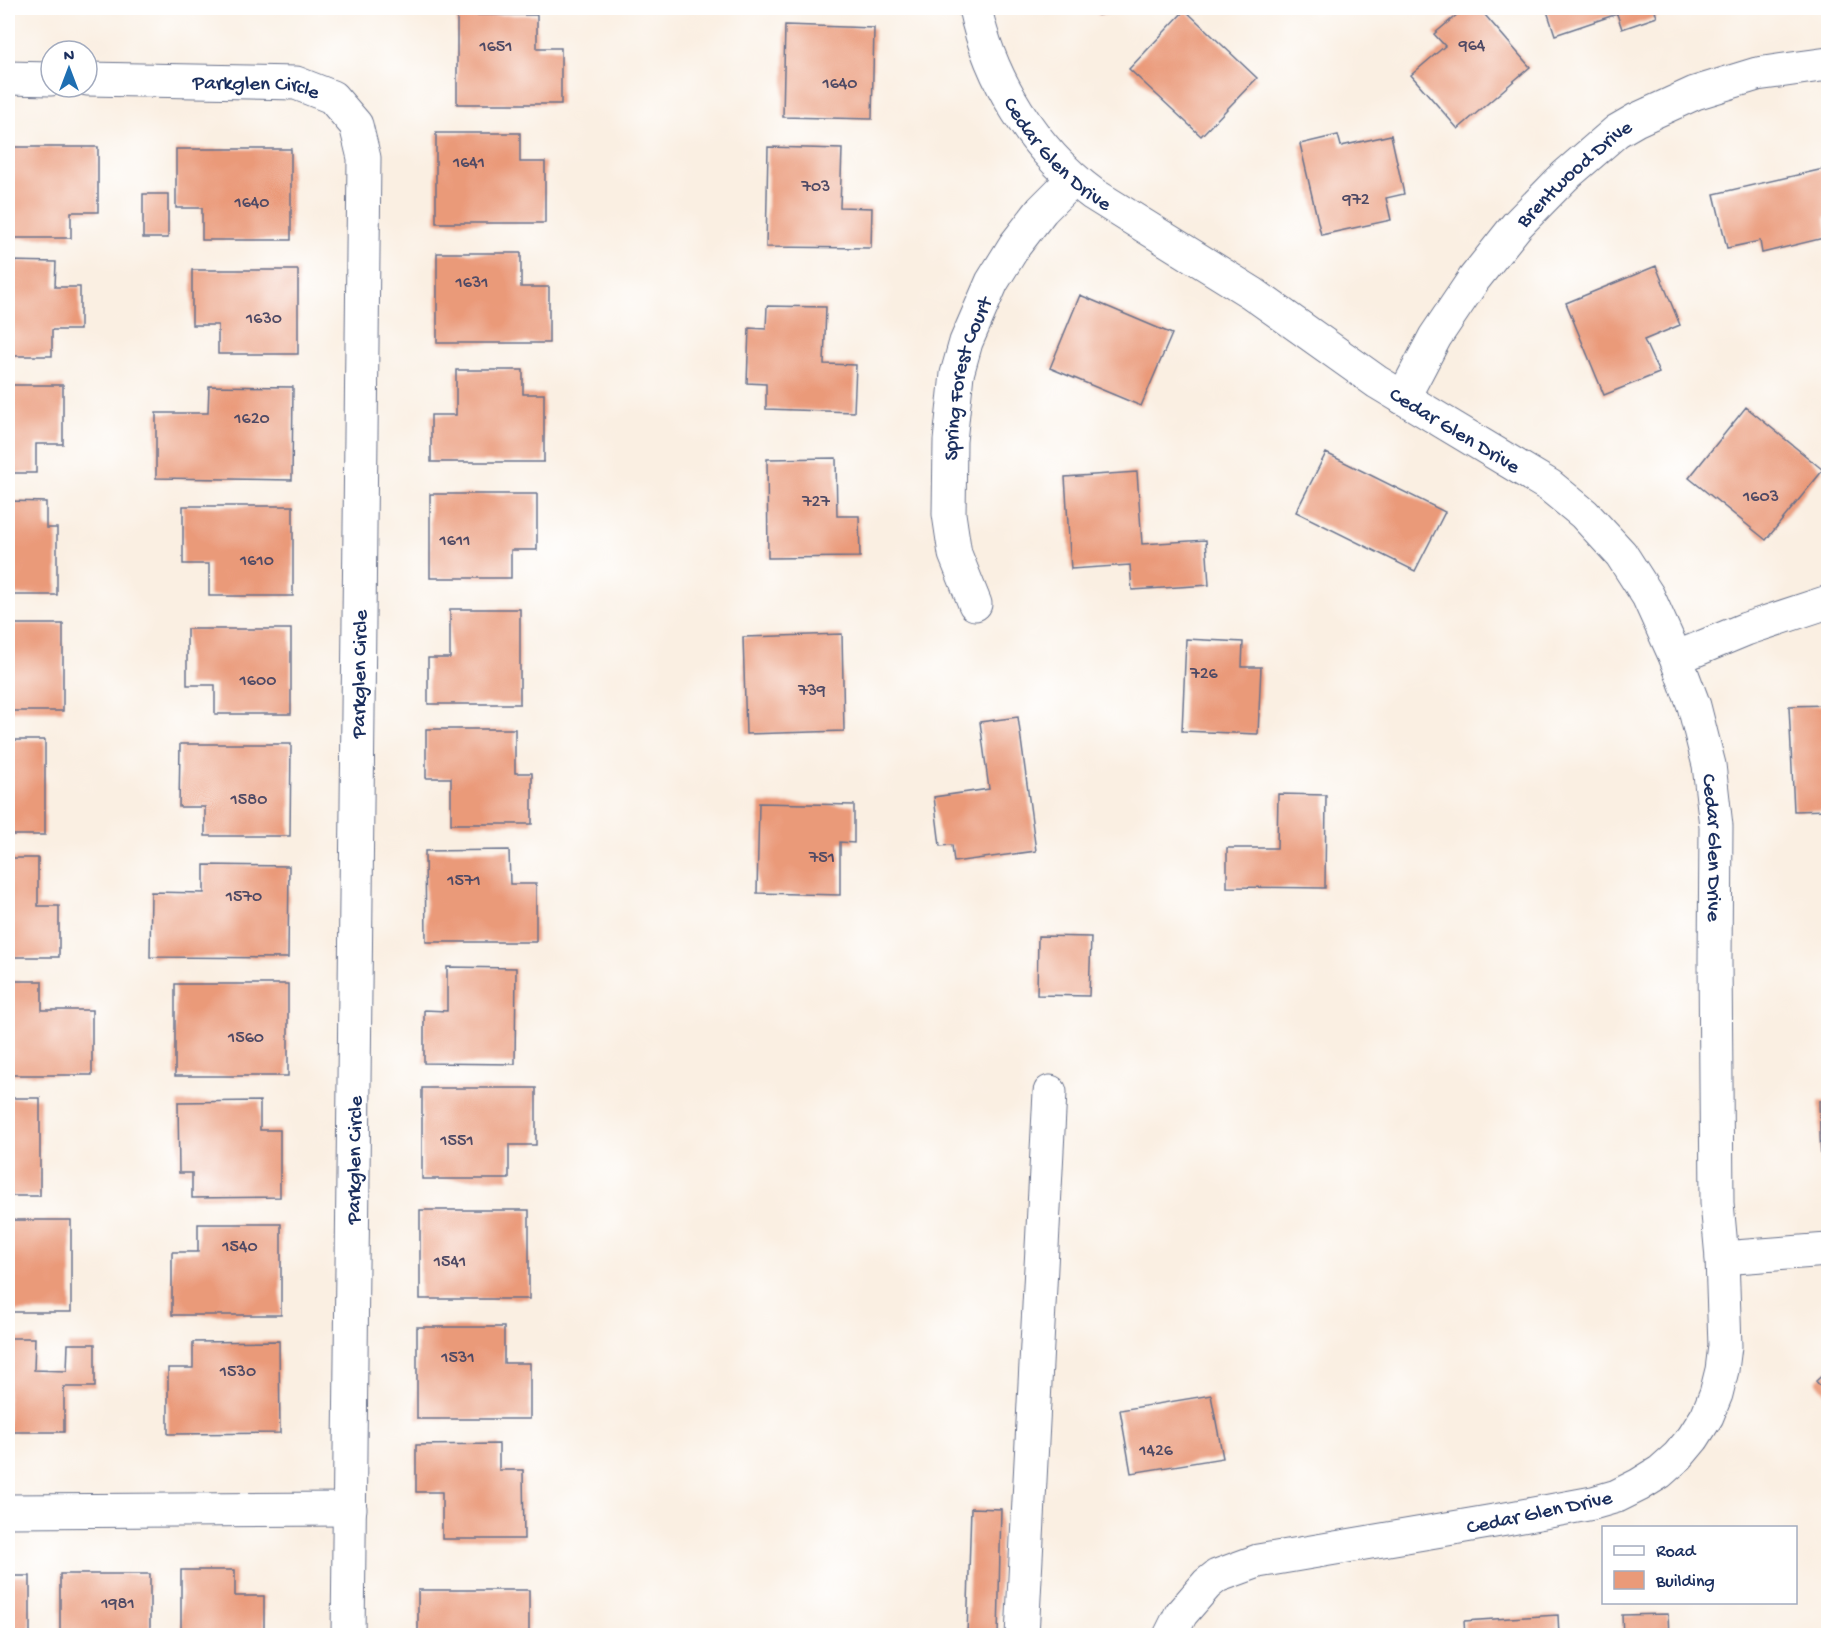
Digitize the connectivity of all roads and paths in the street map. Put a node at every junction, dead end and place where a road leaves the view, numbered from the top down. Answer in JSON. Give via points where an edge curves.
{"nodes":[{"id":1,"x":975,"y":8,"type":"edge"},
{"id":2,"x":1828,"y":64,"type":"edge"},
{"id":3,"x":8,"y":78,"type":"edge"},
{"id":4,"x":39,"y":79,"type":"edge"},
{"id":5,"x":99,"y":80,"type":"edge"},
{"id":6,"x":1073,"y":179,"type":"junction"},
{"id":7,"x":1402,"y":398,"type":"junction"},
{"id":8,"x":1828,"y":602,"type":"edge"},
{"id":9,"x":975,"y":604,"type":"dead end"},
{"id":10,"x":1676,"y":658,"type":"junction"},
{"id":11,"x":1050,"y":1092,"type":"dead end"},
{"id":12,"x":1828,"y":1250,"type":"edge"},
{"id":13,"x":1722,"y":1258,"type":"junction"},
{"id":14,"x":350,"y":1509,"type":"junction"},
{"id":15,"x":8,"y":1511,"type":"edge"},
{"id":16,"x":348,"y":1635,"type":"edge"},
{"id":17,"x":1022,"y":1635,"type":"edge"},
{"id":18,"x":1170,"y":1635,"type":"edge"}],
"edges":[{"from":1,"to":6,"type":"street","name":"Cedar Glen Drive","via":[[1005,89],[1019,114]]},
{"from":2,"to":7,"type":"street","name":"Brentwood Drive","via":[[1757,74],[1695,93],[1617,131],[1517,225],[1474,279]]},
{"from":3,"to":4,"type":"street"},
{"from":5,"to":14,"type":"street","name":"Parkglen Circle","via":[[296,83],[332,97],[356,124],[364,158]]},
{"from":6,"to":7,"type":"street","name":"Cedar Glen Drive","via":[[1252,293]]},
{"from":6,"to":9,"type":"street","name":"Spring Forest Court","via":[[1042,210],[992,282],[957,374],[950,441],[949,514],[956,554]]},
{"from":7,"to":10,"type":"street","name":"Cedar Glen Drive","via":[[1550,486],[1584,514],[1621,554],[1648,596]]},
{"from":8,"to":10,"type":"street","via":[[1746,629]]},
{"from":10,"to":13,"type":"street","name":"Cedar Glen Drive","via":[[1694,706],[1709,765],[1716,826],[1718,1203]]},
{"from":11,"to":17,"type":"street"},
{"from":12,"to":13,"type":"street"},
{"from":13,"to":18,"type":"street","name":"Cedar Glen Drive","via":[[1725,1346],[1716,1394],[1693,1437],[1659,1472],[1624,1492],[1593,1503],[1258,1561],[1217,1576],[1207,1584],[1181,1614]]},
{"from":14,"to":15,"type":"street"},
{"from":14,"to":16,"type":"street","name":"Parkglen Circle"}]}
